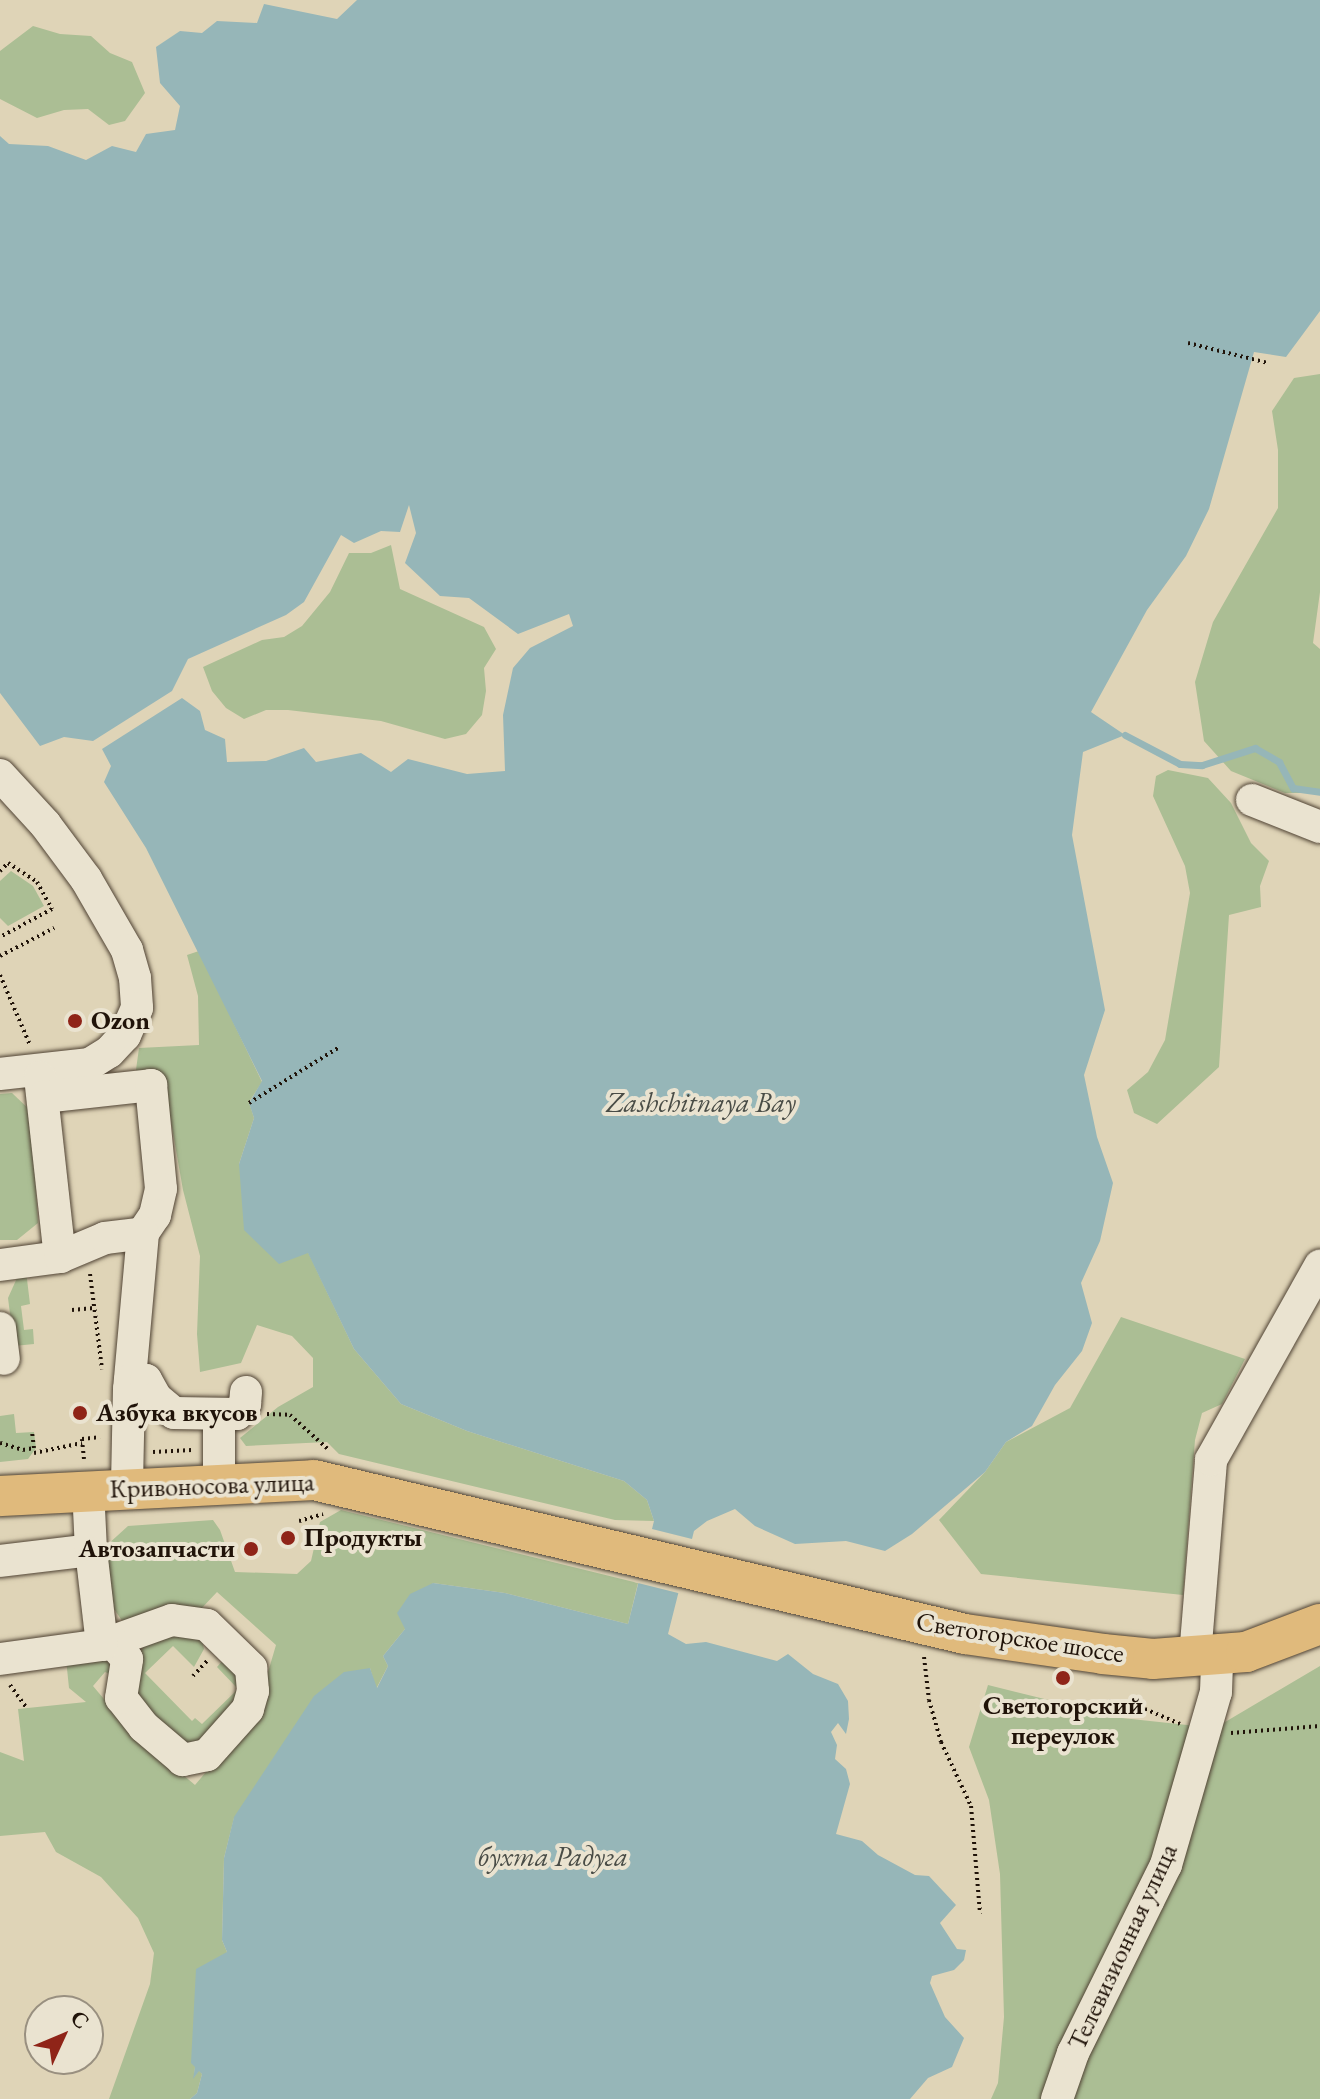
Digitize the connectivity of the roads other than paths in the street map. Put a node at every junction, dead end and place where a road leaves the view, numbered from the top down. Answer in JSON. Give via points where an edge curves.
{"nodes":[{"id":1,"x":0,"y":775,"type":"edge"},
{"id":2,"x":1252,"y":800,"type":"dead end"},
{"id":3,"x":1320,"y":827,"type":"edge"},
{"id":4,"x":23,"y":1066,"type":"edge"},
{"id":5,"x":143,"y":1233,"type":"junction"},
{"id":6,"x":74,"y":1252,"type":"junction"},
{"id":7,"x":0,"y":1265,"type":"edge"},
{"id":8,"x":1320,"y":1266,"type":"edge"},
{"id":9,"x":130,"y":1380,"type":"junction"},
{"id":10,"x":219,"y":1466,"type":"junction"},
{"id":11,"x":127,"y":1472,"type":"junction"},
{"id":12,"x":86,"y":1474,"type":"junction"},
{"id":13,"x":0,"y":1496,"type":"edge"},
{"id":14,"x":91,"y":1550,"type":"junction"},
{"id":15,"x":0,"y":1561,"type":"edge"},
{"id":16,"x":720,"y":1575,"type":"joint"},
{"id":17,"x":1320,"y":1624,"type":"edge"},
{"id":18,"x":107,"y":1643,"type":"junction"},
{"id":19,"x":1206,"y":1656,"type":"junction"},
{"id":20,"x":3,"y":1669,"type":"edge"},
{"id":21,"x":1057,"y":2099,"type":"edge"}],
"edges":[{"from":1,"to":4,"type":"street","via":[[86,879],[127,950],[135,978],[137,1008],[125,1035],[109,1052],[90,1064]]},
{"from":2,"to":3,"type":"street"},
{"from":4,"to":5,"type":"street","via":[[151,1085],[161,1189],[155,1215]]},
{"from":4,"to":6,"type":"street"},
{"from":5,"to":6,"type":"street","via":[[105,1238]]},
{"from":5,"to":9,"type":"street"},
{"from":6,"to":7,"type":"street"},
{"from":8,"to":19,"type":"street","via":[[1211,1460]]},
{"from":9,"to":10,"type":"street","via":[[146,1380],[156,1398],[174,1413],[234,1406]]},
{"from":9,"to":11,"type":"street"},
{"from":10,"to":11,"type":"main road","name":"Кривоносова улица"},
{"from":10,"to":16,"type":"main road","name":"Кривоносова улица","via":[[341,1484]]},
{"from":11,"to":12,"type":"main road","name":"Кривоносова улица"},
{"from":12,"to":13,"type":"main road","name":"Кривоносова улица"},
{"from":12,"to":14,"type":"street"},
{"from":14,"to":15,"type":"street"},
{"from":14,"to":18,"type":"street"},
{"from":16,"to":19,"type":"main road","name":"Светогорское шоссе","via":[[965,1634],[1153,1659]]},
{"from":17,"to":19,"type":"main road","name":"Светогорское шоссе","via":[[1246,1652]]},
{"from":18,"to":18,"type":"street","via":[[127,1659],[121,1698],[144,1727],[183,1760],[207,1755],[248,1709],[251,1668],[207,1625],[172,1620]]},
{"from":18,"to":20,"type":"street"},
{"from":19,"to":21,"type":"street","name":"Телевизионная улица","via":[[1216,1692],[1166,1865],[1073,2053]]}]}
